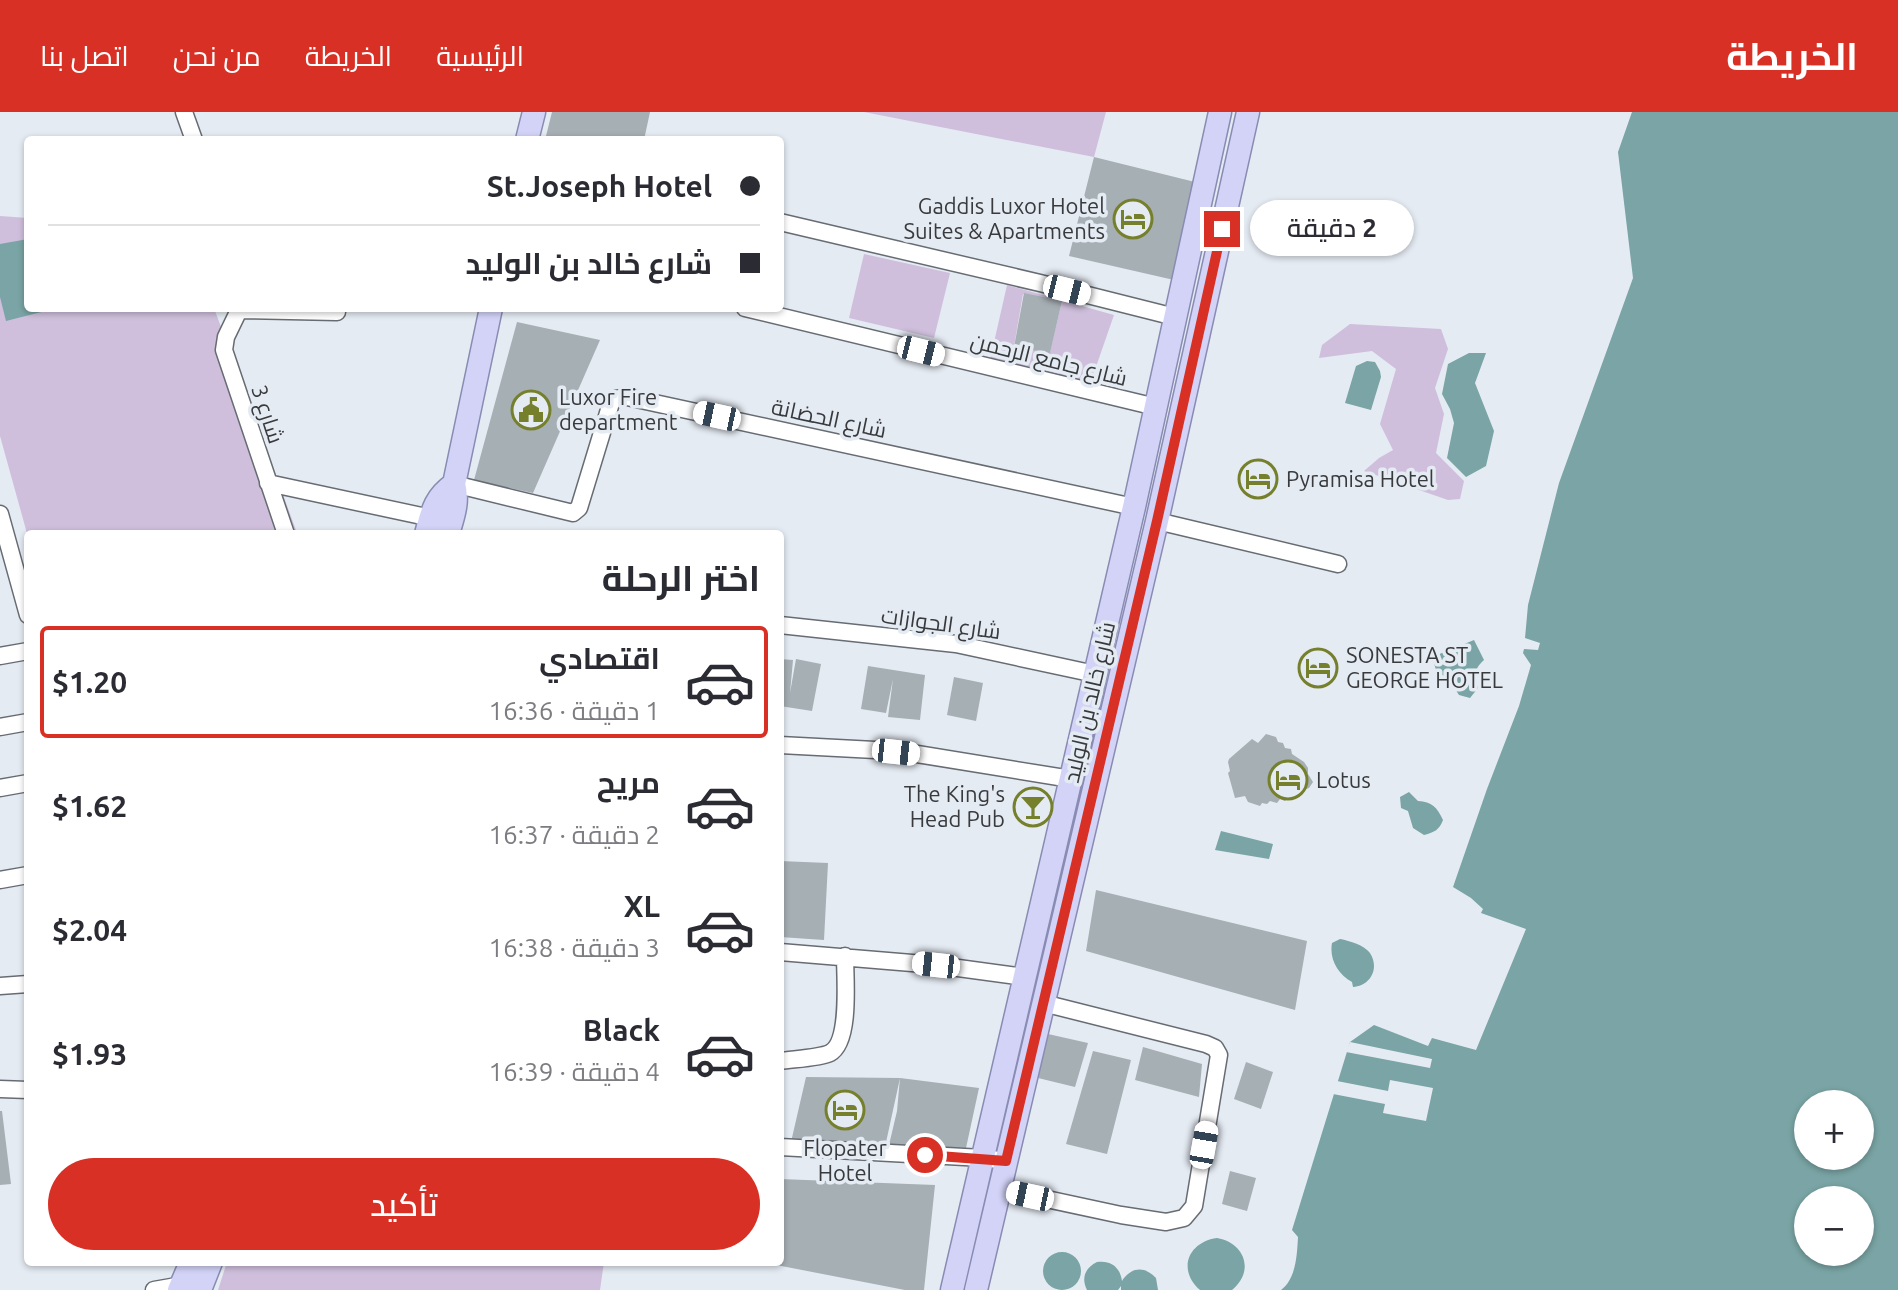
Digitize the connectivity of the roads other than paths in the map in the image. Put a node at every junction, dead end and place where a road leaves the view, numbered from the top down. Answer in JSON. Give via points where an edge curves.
{"nodes":[{"id":1,"x":184,"y":112,"type":"edge"},
{"id":2,"x":534,"y":112,"type":"edge"},
{"id":3,"x":1220,"y":112,"type":"edge"},
{"id":4,"x":1248,"y":112,"type":"edge"},
{"id":5,"x":193,"y":136,"type":"edge"},
{"id":6,"x":528,"y":136,"type":"edge"},
{"id":7,"x":784,"y":223,"type":"edge"},
{"id":8,"x":238,"y":312,"type":"edge"},
{"id":9,"x":490,"y":312,"type":"edge"},
{"id":10,"x":762,"y":312,"type":"edge"},
{"id":11,"x":1175,"y":317,"type":"junction"},
{"id":12,"x":1156,"y":407,"type":"junction"},
{"id":13,"x":268,"y":483,"type":"junction"},
{"id":14,"x":454,"y":484,"type":"junction"},
{"id":15,"x":1134,"y":507,"type":"junction"},
{"id":16,"x":0,"y":514,"type":"edge"},
{"id":17,"x":1157,"y":521,"type":"junction"},
{"id":18,"x":428,"y":526,"type":"edge"},
{"id":19,"x":285,"y":530,"type":"edge"},
{"id":20,"x":449,"y":530,"type":"edge"},
{"id":21,"x":5,"y":552,"type":"edge"},
{"id":22,"x":1338,"y":564,"type":"dead end"},
{"id":23,"x":24,"y":604,"type":"edge"},
{"id":24,"x":784,"y":625,"type":"edge"},
{"id":25,"x":24,"y":652,"type":"edge"},
{"id":26,"x":0,"y":656,"type":"edge"},
{"id":27,"x":1095,"y":674,"type":"junction"},
{"id":28,"x":24,"y":723,"type":"edge"},
{"id":29,"x":0,"y":727,"type":"edge"},
{"id":30,"x":784,"y":745,"type":"edge"},
{"id":31,"x":1071,"y":779,"type":"junction"},
{"id":32,"x":24,"y":784,"type":"edge"},
{"id":33,"x":0,"y":788,"type":"edge"},
{"id":34,"x":24,"y":876,"type":"edge"},
{"id":35,"x":0,"y":880,"type":"edge"},
{"id":36,"x":784,"y":952,"type":"edge"},
{"id":37,"x":845,"y":956,"type":"junction"},
{"id":38,"x":24,"y":984,"type":"edge"},
{"id":39,"x":0,"y":986,"type":"edge"},
{"id":40,"x":1022,"y":988,"type":"junction"},
{"id":41,"x":1043,"y":1003,"type":"junction"},
{"id":42,"x":784,"y":1060,"type":"edge"},
{"id":43,"x":0,"y":1089,"type":"edge"},
{"id":44,"x":24,"y":1090,"type":"edge"},
{"id":45,"x":784,"y":1147,"type":"edge"},
{"id":46,"x":983,"y":1158,"type":"junction"},
{"id":47,"x":1006,"y":1161,"type":"junction"},
{"id":48,"x":1000,"y":1189,"type":"junction"},
{"id":49,"x":195,"y":1282,"type":"edge"},
{"id":50,"x":154,"y":1290,"type":"edge"},
{"id":51,"x":952,"y":1290,"type":"edge"},
{"id":52,"x":976,"y":1290,"type":"edge"}],
"edges":[{"from":1,"to":5,"type":"street"},
{"from":2,"to":6,"type":"main road"},
{"from":3,"to":11,"type":"main road","name":"شارع خالد بن الوليد"},
{"from":4,"to":17,"type":"main road","name":"شارع خالد بن الوليد"},
{"from":7,"to":11,"type":"street"},
{"from":8,"to":13,"type":"street","name":"شارع 3","via":[[224,350]]},
{"from":9,"to":14,"type":"main road"},
{"from":10,"to":12,"type":"street","name":"شارع جامع الرحمن"},
{"from":11,"to":12,"type":"main road","name":"شارع خالد بن الوليد"},
{"from":12,"to":15,"type":"main road","name":"شارع خالد بن الوليد"},
{"from":13,"to":18,"type":"street"},
{"from":13,"to":19,"type":"street","name":"شارع 3"},
{"from":14,"to":15,"type":"street","name":"شارع الحضانة","via":[[573,513],[579,508],[611,403],[627,397]]},
{"from":14,"to":18,"type":"main road","via":[[438,498]]},
{"from":14,"to":20,"type":"main road","via":[[456,506]]},
{"from":15,"to":27,"type":"main road","name":"شارع خالد بن الوليد"},
{"from":16,"to":21,"type":"street"},
{"from":17,"to":22,"type":"street"},
{"from":17,"to":41,"type":"main road","name":"شارع خالد بن الوليد"},
{"from":21,"to":23,"type":"street"},
{"from":24,"to":27,"type":"street","name":"شارع الجوازات","via":[[956,644]]},
{"from":25,"to":26,"type":"street"},
{"from":27,"to":31,"type":"main road","name":"شارع خالد بن الوليد"},
{"from":28,"to":29,"type":"street"},
{"from":30,"to":31,"type":"street","via":[[917,754]]},
{"from":31,"to":40,"type":"main road","name":"شارع خالد بن الوليد"},
{"from":32,"to":33,"type":"street"},
{"from":34,"to":35,"type":"street"},
{"from":36,"to":37,"type":"street"},
{"from":37,"to":40,"type":"street","via":[[936,965]]},
{"from":37,"to":42,"type":"street","via":[[838,1046],[830,1053]]},
{"from":38,"to":39,"type":"street"},
{"from":40,"to":41,"type":"main road"},
{"from":40,"to":46,"type":"main road","name":"شارع خالد بن الوليد"},
{"from":41,"to":47,"type":"main road","name":"شارع خالد بن الوليد"},
{"from":41,"to":48,"type":"street","via":[[1218,1051],[1194,1206],[1184,1218],[1166,1222]]},
{"from":43,"to":44,"type":"street"},
{"from":45,"to":46,"type":"street"},
{"from":46,"to":47,"type":"street"},
{"from":46,"to":51,"type":"main road","name":"شارع خالد بن الوليد"},
{"from":47,"to":48,"type":"main road","name":"شارع خالد بن الوليد"},
{"from":48,"to":52,"type":"main road","name":"شارع خالد بن الوليد"},
{"from":49,"to":50,"type":"street"}]}
